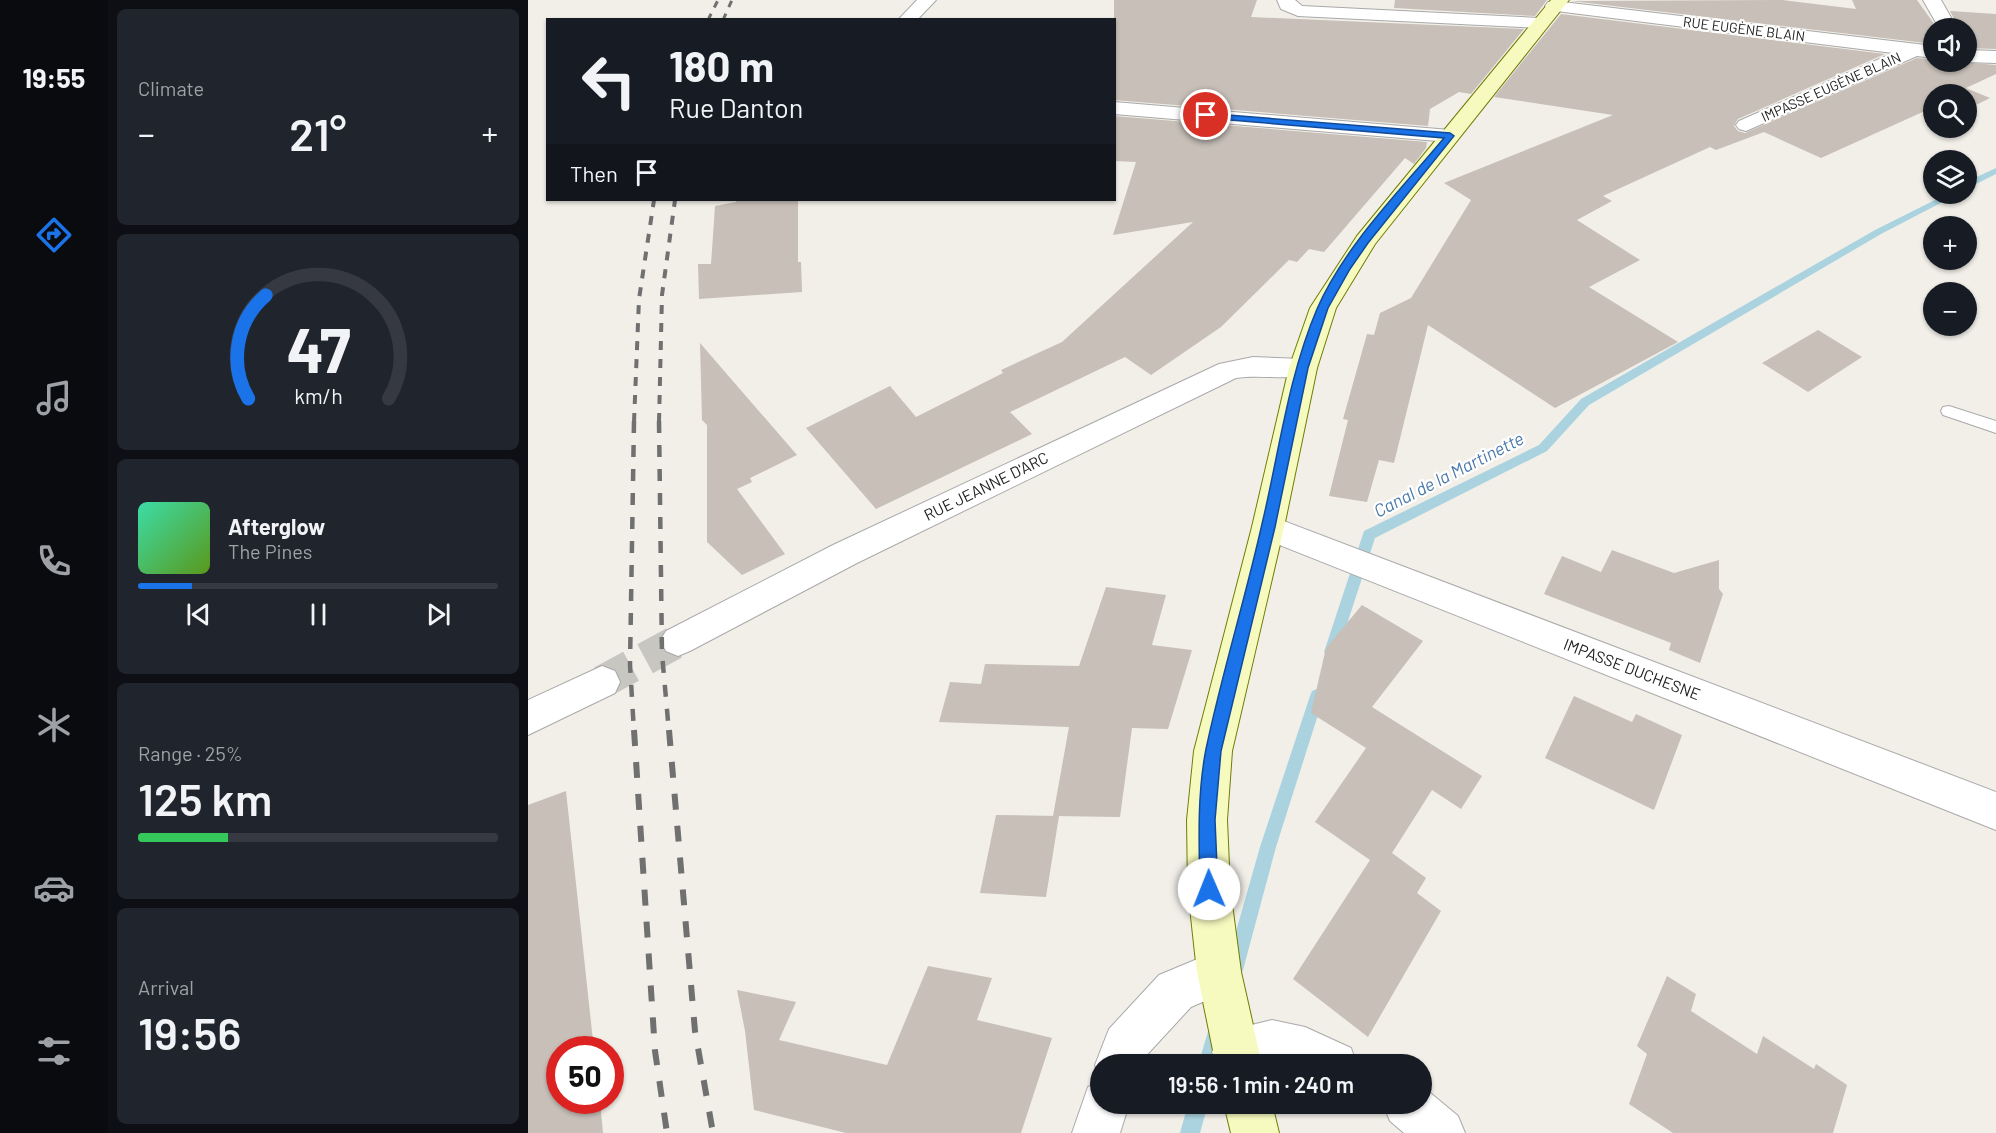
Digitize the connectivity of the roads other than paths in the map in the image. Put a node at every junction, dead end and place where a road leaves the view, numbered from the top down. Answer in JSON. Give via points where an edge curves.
{"nodes":[{"id":1,"x":927,"y":0,"type":"edge"},
{"id":2,"x":1286,"y":0,"type":"edge"},
{"id":3,"x":1932,"y":0,"type":"edge"},
{"id":4,"x":1551,"y":10,"type":"edge"},
{"id":5,"x":909,"y":18,"type":"edge"},
{"id":6,"x":1942,"y":18,"type":"edge"},
{"id":7,"x":1923,"y":51,"type":"edge"},
{"id":8,"x":1923,"y":52,"type":"edge"},
{"id":9,"x":1977,"y":56,"type":"edge"},
{"id":10,"x":1996,"y":57,"type":"edge"},
{"id":11,"x":1116,"y":108,"type":"edge"},
{"id":12,"x":1746,"y":125,"type":"dead end"},
{"id":13,"x":1450,"y":136,"type":"junction"},
{"id":14,"x":1303,"y":368,"type":"junction"},
{"id":15,"x":1949,"y":411,"type":"dead end"},
{"id":16,"x":1996,"y":427,"type":"edge"},
{"id":17,"x":1268,"y":527,"type":"junction"},
{"id":18,"x":678,"y":641,"type":"tunnel mouth"},
{"id":19,"x":602,"y":682,"type":"tunnel mouth"},
{"id":20,"x":528,"y":718,"type":"edge"},
{"id":21,"x":1996,"y":811,"type":"edge"},
{"id":22,"x":1219,"y":972,"type":"junction"},
{"id":23,"x":1122,"y":1054,"type":"edge"},
{"id":24,"x":1236,"y":1054,"type":"edge"},
{"id":25,"x":1246,"y":1054,"type":"edge"},
{"id":26,"x":1313,"y":1054,"type":"edge"},
{"id":27,"x":1102,"y":1114,"type":"edge"},
{"id":28,"x":1250,"y":1114,"type":"edge"},
{"id":29,"x":1419,"y":1114,"type":"edge"},
{"id":30,"x":1096,"y":1133,"type":"edge"},
{"id":31,"x":1255,"y":1133,"type":"edge"},
{"id":32,"x":1441,"y":1133,"type":"edge"}],
"edges":[{"from":1,"to":5,"type":"street"},
{"from":2,"to":4,"type":"street","name":"RUE EUGÈNE BLAIN","via":[[1287,5],[1298,11]]},
{"from":3,"to":6,"type":"street"},
{"from":4,"to":7,"type":"street","name":"RUE EUGÈNE BLAIN"},
{"from":4,"to":13,"type":"main road"},
{"from":8,"to":12,"type":"street","name":"IMPASSE EUGÈNE BLAIN"},
{"from":9,"to":10,"type":"street"},
{"from":11,"to":13,"type":"street"},
{"from":13,"to":14,"type":"main road","via":[[1345,269],[1323,308]]},
{"from":14,"to":17,"type":"main road"},
{"from":14,"to":18,"type":"street","name":"RUE JEANNE D'ARC","via":[[1253,366],[1229,370],[844,554]]},
{"from":15,"to":16,"type":"lane"},
{"from":17,"to":21,"type":"street","name":"IMPASSE DUCHESNE"},
{"from":17,"to":22,"type":"main road","via":[[1214,751],[1207,820],[1209,889]]},
{"from":19,"to":20,"type":"street"},
{"from":22,"to":23,"type":"street","via":[[1175,991],[1125,1045]]},
{"from":22,"to":24,"type":"main road"},
{"from":25,"to":26,"type":"street","via":[[1272,1042]]},
{"from":27,"to":30,"type":"street"},
{"from":28,"to":31,"type":"main road"},
{"from":29,"to":32,"type":"street"}]}
